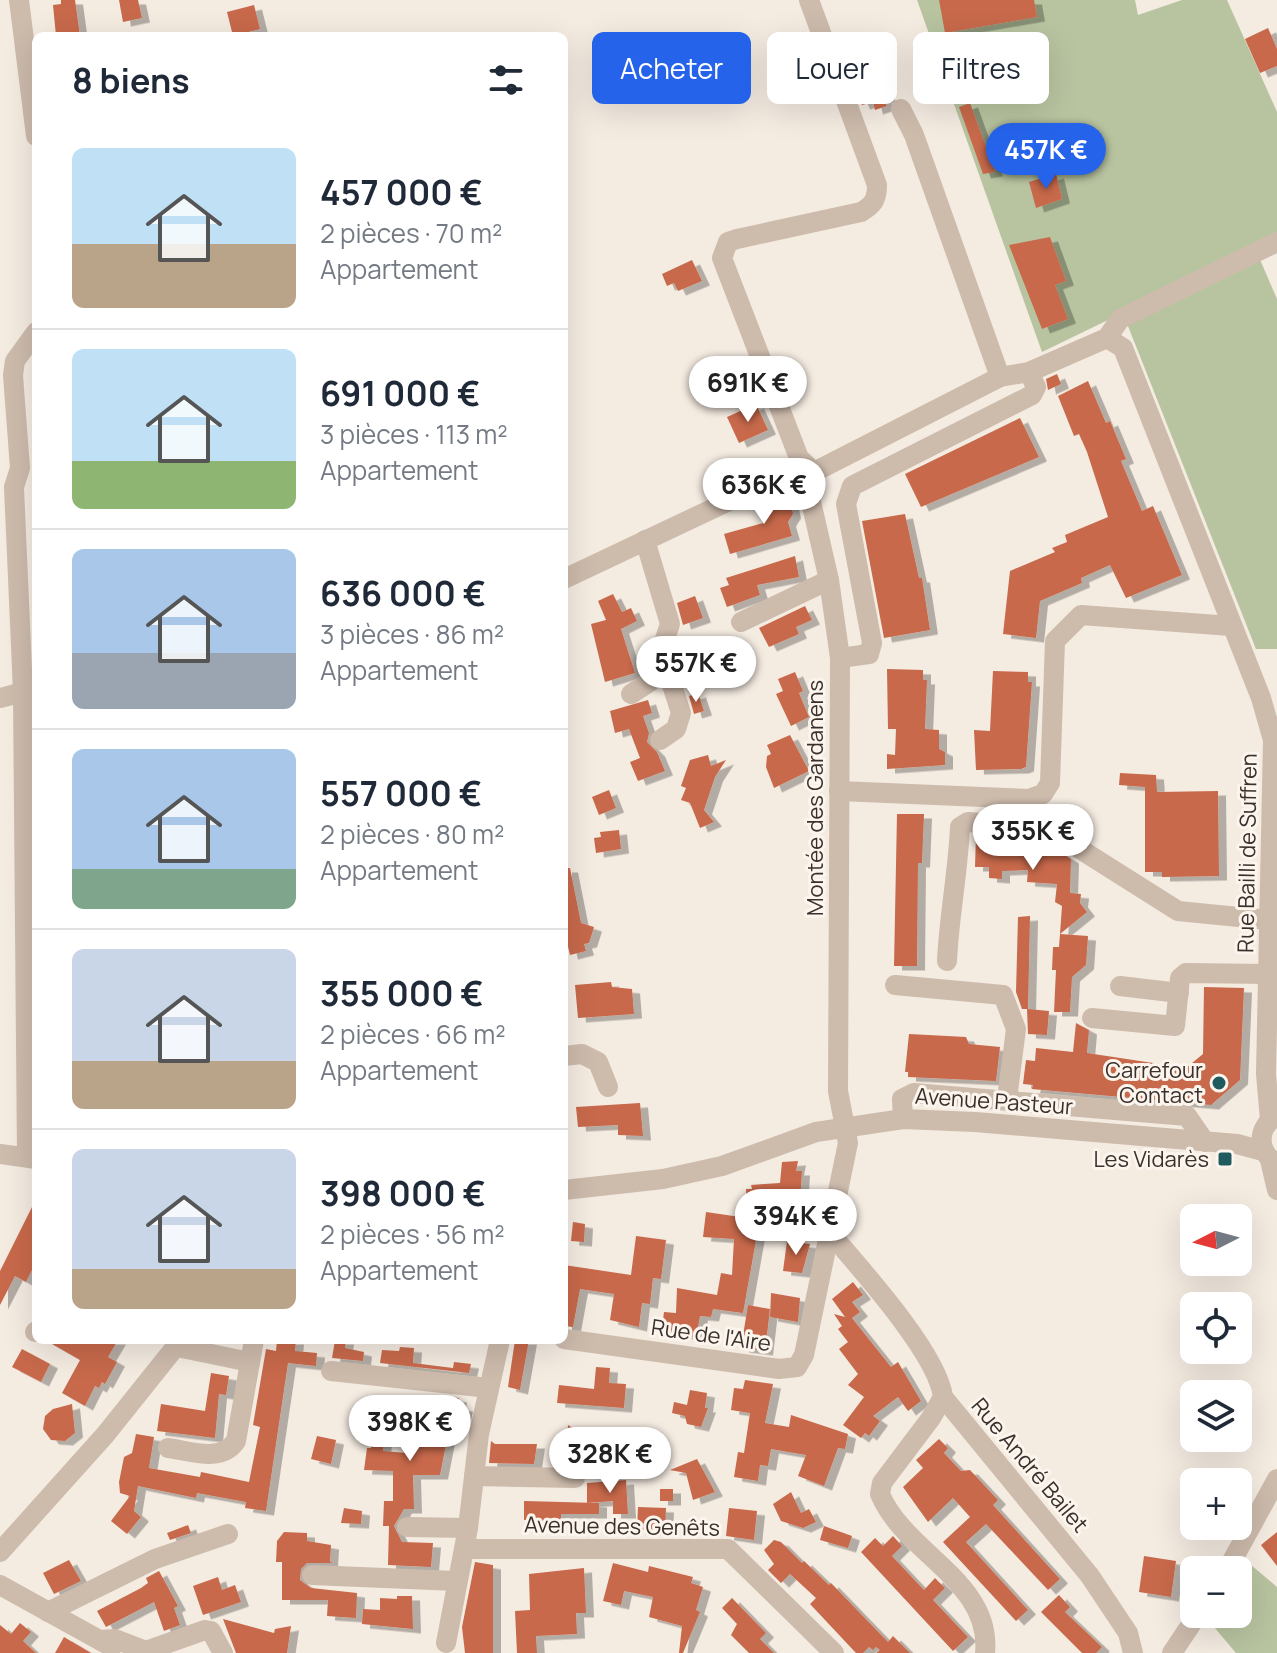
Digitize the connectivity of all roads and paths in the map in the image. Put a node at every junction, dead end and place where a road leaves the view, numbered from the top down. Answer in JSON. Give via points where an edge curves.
{"nodes":[{"id":1,"x":19,"y":0,"type":"edge"},
{"id":2,"x":809,"y":0,"type":"edge"},
{"id":3,"x":32,"y":104,"type":"edge"},
{"id":4,"x":901,"y":109,"type":"dead end"},
{"id":5,"x":1277,"y":242,"type":"edge"},
{"id":6,"x":32,"y":338,"type":"edge"},
{"id":7,"x":1107,"y":338,"type":"junction"},
{"id":8,"x":1029,"y":372,"type":"junction"},
{"id":9,"x":1000,"y":377,"type":"junction"},
{"id":10,"x":814,"y":472,"type":"junction"},
{"id":11,"x":645,"y":540,"type":"junction"},
{"id":12,"x":568,"y":577,"type":"edge"},
{"id":13,"x":829,"y":580,"type":"junction"},
{"id":14,"x":741,"y":622,"type":"dead end"},
{"id":15,"x":1231,"y":626,"type":"junction"},
{"id":16,"x":661,"y":651,"type":"junction"},
{"id":17,"x":840,"y":658,"type":"junction"},
{"id":18,"x":30,"y":688,"type":"edge"},
{"id":19,"x":631,"y":694,"type":"dead end"},
{"id":20,"x":0,"y":698,"type":"edge"},
{"id":21,"x":660,"y":740,"type":"dead end"},
{"id":22,"x":839,"y":791,"type":"junction"},
{"id":23,"x":1269,"y":920,"type":"junction"},
{"id":24,"x":947,"y":961,"type":"dead end"},
{"id":25,"x":1268,"y":974,"type":"junction"},
{"id":26,"x":895,"y":985,"type":"dead end"},
{"id":27,"x":1120,"y":986,"type":"dead end"},
{"id":28,"x":1179,"y":993,"type":"junction"},
{"id":29,"x":1092,"y":1018,"type":"dead end"},
{"id":30,"x":568,"y":1056,"type":"edge"},
{"id":31,"x":31,"y":1078,"type":"edge"},
{"id":32,"x":608,"y":1087,"type":"dead end"},
{"id":33,"x":1007,"y":1099,"type":"junction"},
{"id":34,"x":903,"y":1119,"type":"junction"},
{"id":35,"x":846,"y":1127,"type":"junction"},
{"id":36,"x":1270,"y":1140,"type":"edge"},
{"id":37,"x":1205,"y":1142,"type":"junction"},
{"id":38,"x":0,"y":1154,"type":"edge"},
{"id":39,"x":31,"y":1158,"type":"edge"},
{"id":40,"x":1277,"y":1188,"type":"edge"},
{"id":41,"x":568,"y":1190,"type":"edge"},
{"id":42,"x":830,"y":1233,"type":"junction"},
{"id":43,"x":568,"y":1340,"type":"edge"},
{"id":44,"x":179,"y":1344,"type":"edge"},
{"id":45,"x":253,"y":1344,"type":"edge"},
{"id":46,"x":499,"y":1344,"type":"edge"},
{"id":47,"x":250,"y":1362,"type":"junction"},
{"id":48,"x":331,"y":1371,"type":"dead end"},
{"id":49,"x":489,"y":1388,"type":"junction"},
{"id":50,"x":943,"y":1397,"type":"junction"},
{"id":51,"x":168,"y":1448,"type":"dead end"},
{"id":52,"x":474,"y":1476,"type":"junction"},
{"id":53,"x":575,"y":1478,"type":"dead end"},
{"id":54,"x":1277,"y":1479,"type":"edge"},
{"id":55,"x":407,"y":1527,"type":"dead end"},
{"id":56,"x":468,"y":1528,"type":"junction"},
{"id":57,"x":228,"y":1534,"type":"dead end"},
{"id":58,"x":464,"y":1549,"type":"junction"},
{"id":59,"x":0,"y":1552,"type":"edge"},
{"id":60,"x":1235,"y":1556,"type":"edge"},
{"id":61,"x":312,"y":1575,"type":"dead end"},
{"id":62,"x":0,"y":1585,"type":"edge"},
{"id":63,"x":351,"y":1585,"type":"dead end"},
{"id":64,"x":455,"y":1586,"type":"junction"},
{"id":65,"x":48,"y":1612,"type":"junction"},
{"id":66,"x":1189,"y":1628,"type":"edge"},
{"id":67,"x":446,"y":1643,"type":"dead end"},
{"id":68,"x":223,"y":1653,"type":"edge"},
{"id":69,"x":834,"y":1653,"type":"edge"},
{"id":70,"x":985,"y":1653,"type":"edge"},
{"id":71,"x":1133,"y":1653,"type":"edge"},
{"id":72,"x":1172,"y":1653,"type":"edge"}],
"edges":[{"from":1,"to":3,"type":"street"},
{"from":2,"to":10,"type":"street","via":[[873,172],[877,197],[861,212],[728,242],[722,258],[799,458]]},
{"from":4,"to":9,"type":"street"},
{"from":5,"to":7,"type":"street","via":[[1120,319]]},
{"from":6,"to":18,"type":"street","via":[[15,361],[13,375],[20,468],[14,487]]},
{"from":7,"to":8,"type":"street"},
{"from":7,"to":15,"type":"street","name":"Rue Bailli de Suffren","via":[[1123,348]]},
{"from":8,"to":9,"type":"street"},
{"from":8,"to":17,"type":"street","via":[[1036,387],[1032,395],[848,492],[872,643],[869,654]]},
{"from":9,"to":10,"type":"street"},
{"from":10,"to":11,"type":"street","via":[[784,475]]},
{"from":10,"to":13,"type":"street","name":"Montée des Gardanens","via":[[809,493]]},
{"from":11,"to":12,"type":"street"},
{"from":11,"to":16,"type":"street","via":[[670,624]]},
{"from":13,"to":14,"type":"street"},
{"from":13,"to":17,"type":"street","name":"Montée des Gardanens"},
{"from":15,"to":22,"type":"street","via":[[1081,615],[1055,641],[1050,783],[1043,794],[1029,799]]},
{"from":15,"to":23,"type":"street","name":"Rue Bailli de Suffren","via":[[1273,740]]},
{"from":16,"to":19,"type":"street","via":[[651,681]]},
{"from":16,"to":21,"type":"street","via":[[681,713],[676,729]]},
{"from":17,"to":22,"type":"street","name":"Montée des Gardanens"},
{"from":18,"to":20,"type":"street"},
{"from":18,"to":31,"type":"street"},
{"from":22,"to":35,"type":"street","name":"Montée des Gardanens","via":[[838,1091]]},
{"from":23,"to":24,"type":"street","via":[[1178,911],[1045,827],[968,822],[960,827]]},
{"from":23,"to":25,"type":"street","name":"Rue Bailli de Suffren"},
{"from":25,"to":28,"type":"street","via":[[1186,973],[1180,978]]},
{"from":25,"to":36,"type":"street","name":"Rue Bailli de Suffren"},
{"from":26,"to":33,"type":"street","via":[[1003,995],[1016,1029]]},
{"from":27,"to":28,"type":"street"},
{"from":28,"to":29,"type":"street","via":[[1175,1026]]},
{"from":30,"to":32,"type":"street","via":[[582,1054],[598,1062]]},
{"from":31,"to":39,"type":"street"},
{"from":33,"to":34,"type":"street","via":[[914,1093],[902,1099]]},
{"from":33,"to":37,"type":"street","via":[[1187,1116]]},
{"from":34,"to":35,"type":"street","name":"Avenue Pasteur"},
{"from":34,"to":37,"type":"street","name":"Avenue Pasteur"},
{"from":35,"to":41,"type":"street","name":"Avenue Pasteur","via":[[708,1169]]},
{"from":35,"to":42,"type":"street","name":"Rue de l'Aire","via":[[848,1143]]},
{"from":36,"to":37,"type":"street","name":"Avenue Pasteur"},
{"from":36,"to":40,"type":"street","name":"Rue Bailli de Suffren"},
{"from":38,"to":39,"type":"street"},
{"from":42,"to":43,"type":"street","name":"Rue de l'Aire","via":[[797,1367],[779,1369]]},
{"from":42,"to":50,"type":"street","name":"Rue André Bailet","via":[[903,1323],[941,1379]]},
{"from":44,"to":47,"type":"street"},
{"from":44,"to":59,"type":"street"},
{"from":45,"to":47,"type":"street"},
{"from":46,"to":49,"type":"street"},
{"from":47,"to":51,"type":"street","via":[[236,1441],[229,1451],[217,1455]]},
{"from":48,"to":49,"type":"street"},
{"from":49,"to":52,"type":"street"},
{"from":50,"to":70,"type":"street","via":[[882,1483],[880,1494],[903,1529],[973,1599],[984,1619]]},
{"from":50,"to":71,"type":"street","name":"Rue André Bailet","via":[[1090,1576],[1128,1633]]},
{"from":52,"to":53,"type":"street"},
{"from":52,"to":56,"type":"street"},
{"from":54,"to":60,"type":"street"},
{"from":55,"to":56,"type":"street"},
{"from":56,"to":58,"type":"street"},
{"from":57,"to":65,"type":"street","via":[[155,1559]]},
{"from":58,"to":64,"type":"street"},
{"from":58,"to":69,"type":"street","name":"Avenue des Genêts","via":[[728,1549]]},
{"from":61,"to":64,"type":"street"},
{"from":62,"to":65,"type":"street"},
{"from":63,"to":64,"type":"street"},
{"from":64,"to":67,"type":"street"},
{"from":65,"to":68,"type":"street","via":[[107,1644],[115,1639],[146,1651],[211,1631]]},
{"from":66,"to":72,"type":"street"}]}
